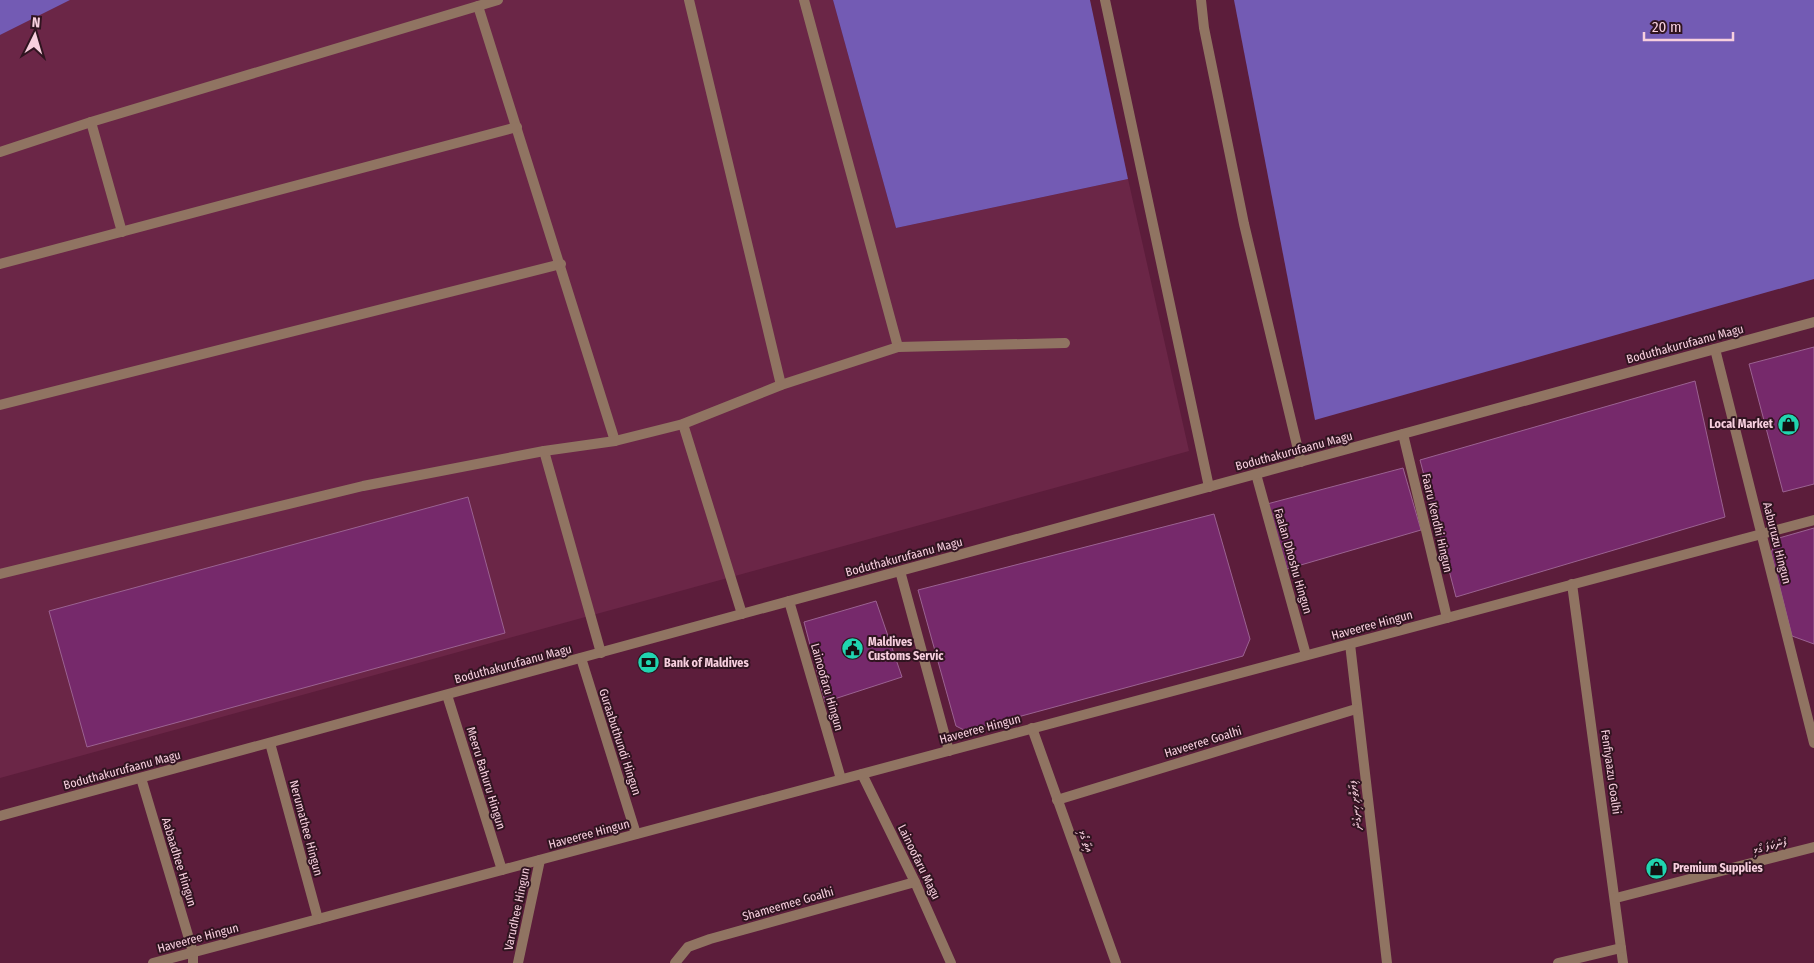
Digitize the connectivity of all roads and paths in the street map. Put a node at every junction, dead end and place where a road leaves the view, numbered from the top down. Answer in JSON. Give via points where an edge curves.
{"nodes":[{"id":1,"x":498,"y":0,"type":"edge"},
{"id":2,"x":689,"y":0,"type":"edge"},
{"id":3,"x":804,"y":0,"type":"edge"},
{"id":4,"x":1105,"y":0,"type":"edge"},
{"id":5,"x":1201,"y":0,"type":"edge"},
{"id":6,"x":478,"y":6,"type":"junction"},
{"id":7,"x":91,"y":122,"type":"junction"},
{"id":8,"x":518,"y":127,"type":"junction"},
{"id":9,"x":0,"y":152,"type":"edge"},
{"id":10,"x":122,"y":232,"type":"junction"},
{"id":11,"x":0,"y":264,"type":"edge"},
{"id":12,"x":560,"y":264,"type":"junction"},
{"id":13,"x":1814,"y":322,"type":"edge"},
{"id":14,"x":1065,"y":343,"type":"dead end"},
{"id":15,"x":898,"y":347,"type":"junction"},
{"id":16,"x":1715,"y":349,"type":"junction"},
{"id":17,"x":781,"y":385,"type":"junction"},
{"id":18,"x":0,"y":405,"type":"edge"},
{"id":19,"x":683,"y":424,"type":"junction"},
{"id":20,"x":1403,"y":434,"type":"junction"},
{"id":21,"x":615,"y":441,"type":"junction"},
{"id":22,"x":544,"y":451,"type":"junction"},
{"id":23,"x":1301,"y":462,"type":"junction"},
{"id":24,"x":1256,"y":474,"type":"junction"},
{"id":25,"x":1209,"y":487,"type":"junction"},
{"id":26,"x":1814,"y":520,"type":"edge"},
{"id":27,"x":1762,"y":534,"type":"junction"},
{"id":28,"x":900,"y":571,"type":"junction"},
{"id":29,"x":0,"y":574,"type":"edge"},
{"id":30,"x":1572,"y":584,"type":"junction"},
{"id":31,"x":789,"y":601,"type":"junction"},
{"id":32,"x":742,"y":614,"type":"junction"},
{"id":33,"x":1447,"y":618,"type":"junction"},
{"id":34,"x":1350,"y":644,"type":"junction"},
{"id":35,"x":601,"y":653,"type":"junction"},
{"id":36,"x":1306,"y":655,"type":"junction"},
{"id":37,"x":581,"y":658,"type":"junction"},
{"id":38,"x":447,"y":695,"type":"junction"},
{"id":39,"x":1356,"y":709,"type":"junction"},
{"id":40,"x":1032,"y":728,"type":"junction"},
{"id":41,"x":270,"y":743,"type":"junction"},
{"id":42,"x":1814,"y":743,"type":"edge"},
{"id":43,"x":948,"y":751,"type":"junction"},
{"id":44,"x":862,"y":774,"type":"junction"},
{"id":45,"x":141,"y":778,"type":"junction"},
{"id":46,"x":841,"y":779,"type":"junction"},
{"id":47,"x":1058,"y":800,"type":"junction"},
{"id":48,"x":0,"y":816,"type":"edge"},
{"id":49,"x":636,"y":834,"type":"junction"},
{"id":50,"x":1814,"y":847,"type":"edge"},
{"id":51,"x":540,"y":860,"type":"junction"},
{"id":52,"x":502,"y":870,"type":"junction"},
{"id":53,"x":915,"y":882,"type":"junction"},
{"id":54,"x":1616,"y":898,"type":"junction"},
{"id":55,"x":318,"y":919,"type":"junction"},
{"id":56,"x":1620,"y":948,"type":"junction"},
{"id":57,"x":193,"y":958,"type":"edge"},
{"id":58,"x":153,"y":963,"type":"edge"},
{"id":59,"x":518,"y":963,"type":"edge"},
{"id":60,"x":675,"y":963,"type":"edge"},
{"id":61,"x":951,"y":963,"type":"edge"},
{"id":62,"x":1116,"y":963,"type":"edge"},
{"id":63,"x":1386,"y":963,"type":"edge"},
{"id":64,"x":1558,"y":963,"type":"edge"},
{"id":65,"x":1623,"y":963,"type":"edge"}],
"edges":[{"from":1,"to":6,"type":"street"},
{"from":2,"to":17,"type":"street"},
{"from":3,"to":15,"type":"street"},
{"from":4,"to":25,"type":"street"},
{"from":5,"to":23,"type":"street","via":[[1244,224]]},
{"from":6,"to":7,"type":"street"},
{"from":6,"to":8,"type":"street"},
{"from":7,"to":9,"type":"street"},
{"from":7,"to":10,"type":"street"},
{"from":8,"to":10,"type":"street"},
{"from":8,"to":12,"type":"street"},
{"from":10,"to":11,"type":"street"},
{"from":12,"to":18,"type":"street"},
{"from":12,"to":21,"type":"street"},
{"from":13,"to":16,"type":"street","name":"Boduthakurufaanu Magu"},
{"from":14,"to":15,"type":"street"},
{"from":15,"to":17,"type":"street"},
{"from":16,"to":20,"type":"street","name":"Boduthakurufaanu Magu"},
{"from":16,"to":27,"type":"street","name":"Aaburuzu Hingun"},
{"from":17,"to":19,"type":"street"},
{"from":19,"to":21,"type":"street"},
{"from":19,"to":32,"type":"street"},
{"from":20,"to":23,"type":"street","name":"Boduthakurufaanu Magu"},
{"from":20,"to":33,"type":"street","name":"Faaru Kendhi Hingun"},
{"from":21,"to":22,"type":"street"},
{"from":22,"to":29,"type":"street","via":[[363,486]]},
{"from":22,"to":35,"type":"street"},
{"from":23,"to":24,"type":"street","name":"Boduthakurufaanu Magu"},
{"from":24,"to":25,"type":"street","name":"Boduthakurufaanu Magu"},
{"from":24,"to":36,"type":"street","name":"Faalan Dhoshu Hingun"},
{"from":25,"to":28,"type":"street","name":"Boduthakurufaanu Magu"},
{"from":26,"to":27,"type":"street","name":"Haveeree Hingun"},
{"from":27,"to":30,"type":"street","name":"Haveeree Hingun"},
{"from":27,"to":42,"type":"street","name":"Aaburuzu Hingun"},
{"from":28,"to":31,"type":"street","name":"Boduthakurufaanu Magu"},
{"from":28,"to":43,"type":"street"},
{"from":30,"to":33,"type":"street","name":"Haveeree Hingun"},
{"from":30,"to":54,"type":"street","name":"Fenfiyaazu Goalhi"},
{"from":31,"to":32,"type":"street","name":"Boduthakurufaanu Magu"},
{"from":31,"to":46,"type":"street","name":"Lainoofaru Hingun"},
{"from":32,"to":35,"type":"street","name":"Boduthakurufaanu Magu"},
{"from":33,"to":34,"type":"street","name":"Haveeree Hingun"},
{"from":34,"to":36,"type":"street","name":"Haveeree Hingun"},
{"from":34,"to":39,"type":"street","name":"ފިޔާތޮށި ހިނގުން"},
{"from":35,"to":37,"type":"street","name":"Boduthakurufaanu Magu"},
{"from":36,"to":40,"type":"street","name":"Haveeree Hingun"},
{"from":37,"to":38,"type":"street","name":"Boduthakurufaanu Magu"},
{"from":37,"to":49,"type":"street","name":"Guraabuthundi Hingun"},
{"from":38,"to":41,"type":"street","name":"Boduthakurufaanu Magu"},
{"from":38,"to":52,"type":"street","name":"Meeru Bahuru Hingun"},
{"from":39,"to":47,"type":"street","name":"Haveeree Goalhi"},
{"from":39,"to":63,"type":"street","name":"ފިޔާތޮށި ހިނގުން"},
{"from":40,"to":43,"type":"street","name":"Haveeree Hingun"},
{"from":40,"to":47,"type":"street","name":"އިތާ ގޯޅި"},
{"from":41,"to":45,"type":"street","name":"Boduthakurufaanu Magu"},
{"from":41,"to":55,"type":"street","name":"Nerumathee Hingun"},
{"from":43,"to":44,"type":"street","name":"Haveeree Hingun"},
{"from":44,"to":46,"type":"street","name":"Haveeree Hingun"},
{"from":44,"to":53,"type":"street","name":"Lainoofaru Magu"},
{"from":45,"to":48,"type":"street","name":"Boduthakurufaanu Magu"},
{"from":45,"to":57,"type":"street","name":"Aabaadhee Hingun"},
{"from":46,"to":49,"type":"street","name":"Haveeree Hingun"},
{"from":47,"to":62,"type":"street","name":"އިތާ ގޯޅި"},
{"from":49,"to":51,"type":"street","name":"Haveeree Hingun"},
{"from":50,"to":54,"type":"street","name":"ފުންކަފަ ގޯޅި"},
{"from":51,"to":52,"type":"street","name":"Haveeree Hingun"},
{"from":51,"to":59,"type":"street","name":"Varudhee Hingun"},
{"from":52,"to":55,"type":"street","name":"Haveeree Hingun"},
{"from":53,"to":60,"type":"street","name":"Shameemee Goalhi","via":[[710,939],[688,947]]},
{"from":53,"to":61,"type":"street","name":"Lainoofaru Magu"},
{"from":54,"to":56,"type":"street","name":"Fenfiyaazu Goalhi"},
{"from":55,"to":57,"type":"street","name":"Haveeree Hingun"},
{"from":56,"to":64,"type":"street"},
{"from":56,"to":65,"type":"street","name":"Fenfiyaazu Goalhi"},
{"from":57,"to":58,"type":"street","name":"Haveeree Hingun"}]}
